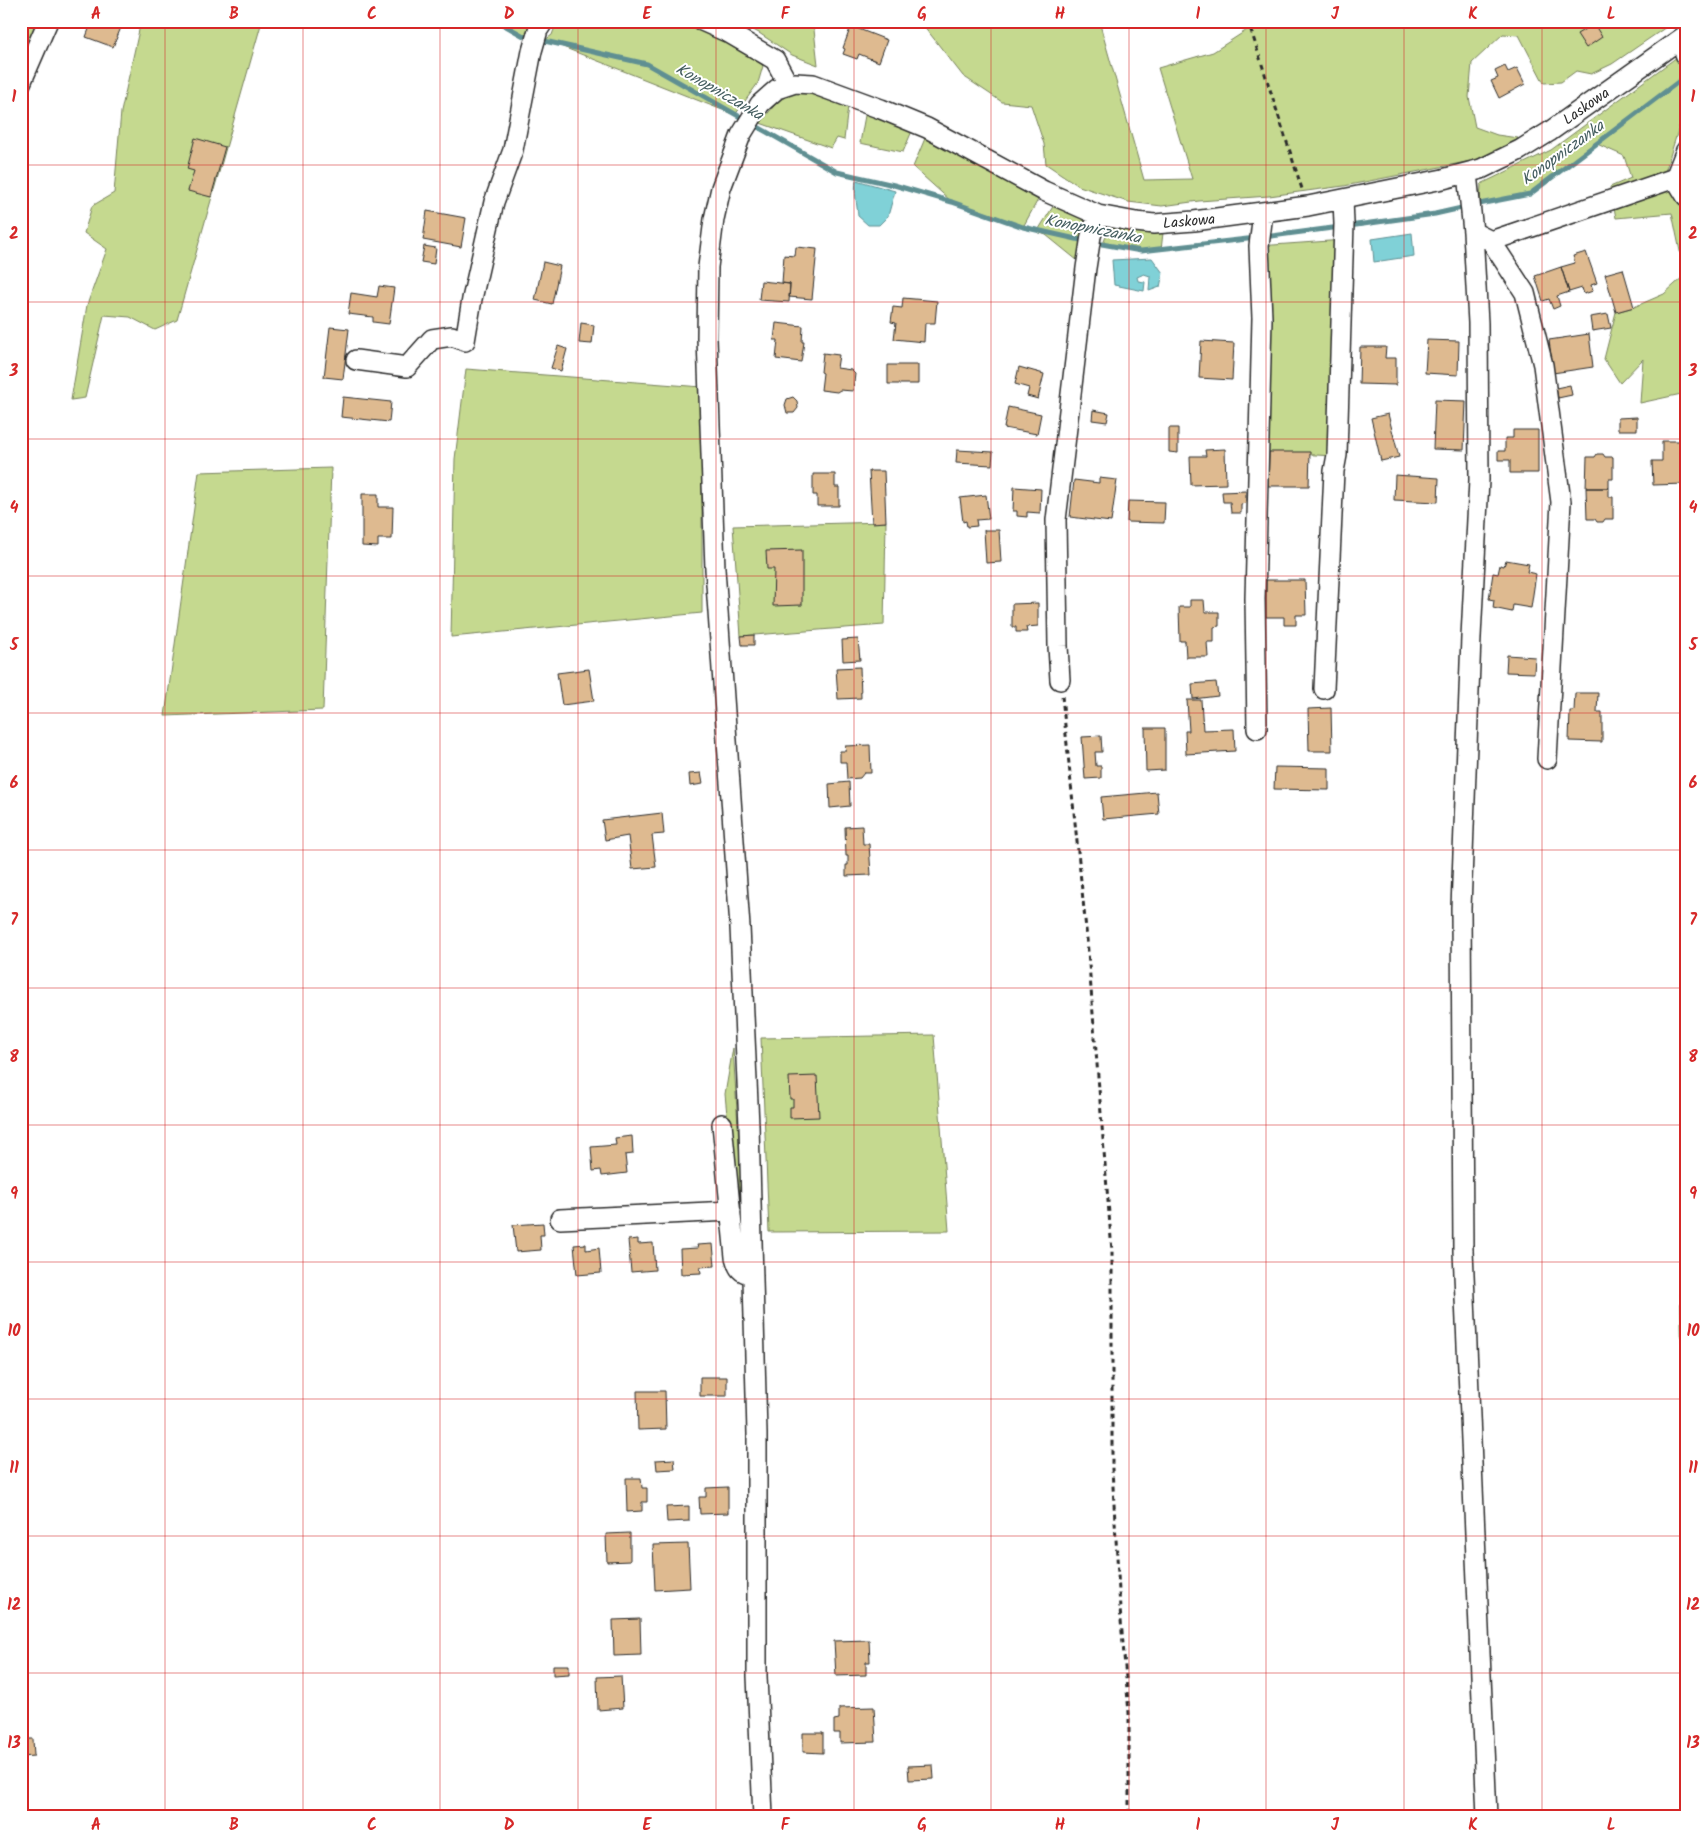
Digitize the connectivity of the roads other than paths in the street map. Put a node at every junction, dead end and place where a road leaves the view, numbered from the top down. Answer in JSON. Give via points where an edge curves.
{"nodes":[{"id":1,"x":48,"y":21,"type":"edge"},
{"id":2,"x":702,"y":21,"type":"edge"},
{"id":3,"x":541,"y":26,"type":"edge"},
{"id":4,"x":1682,"y":44,"type":"edge"},
{"id":5,"x":21,"y":83,"type":"edge"},
{"id":6,"x":788,"y":84,"type":"junction"},
{"id":7,"x":1686,"y":150,"type":"edge"},
{"id":8,"x":1467,"y":173,"type":"junction"},
{"id":9,"x":1675,"y":178,"type":"junction"},
{"id":10,"x":1686,"y":196,"type":"edge"},
{"id":11,"x":1343,"y":199,"type":"junction"},
{"id":12,"x":1262,"y":213,"type":"junction"},
{"id":13,"x":1471,"y":214,"type":"junction"},
{"id":14,"x":1098,"y":215,"type":"junction"},
{"id":15,"x":1491,"y":241,"type":"junction"},
{"id":16,"x":356,"y":360,"type":"dead end"},
{"id":17,"x":1060,"y":680,"type":"road end"},
{"id":18,"x":1324,"y":689,"type":"dead end"},
{"id":19,"x":1257,"y":729,"type":"dead end"},
{"id":20,"x":1547,"y":759,"type":"dead end"},
{"id":21,"x":722,"y":1124,"type":"dead end"},
{"id":22,"x":731,"y":1211,"type":"junction"},
{"id":23,"x":560,"y":1219,"type":"dead end"},
{"id":24,"x":753,"y":1274,"type":"junction"},
{"id":25,"x":763,"y":1817,"type":"edge"},
{"id":26,"x":1486,"y":1817,"type":"edge"}],
"edges":[{"from":1,"to":5,"type":"street"},
{"from":2,"to":6,"type":"street","via":[[776,60]]},
{"from":3,"to":16,"type":"street","via":[[532,51],[513,150],[494,202],[465,341],[452,336],[432,339],[407,367]]},
{"from":4,"to":8,"type":"street","name":"Laskowa","via":[[1532,143]]},
{"from":6,"to":14,"type":"street","name":"Laskowa","via":[[821,86],[927,128]]},
{"from":6,"to":24,"type":"street","via":[[765,98],[741,136],[721,188],[708,267],[715,569],[740,937]]},
{"from":7,"to":9,"type":"street"},
{"from":8,"to":11,"type":"street","name":"Laskowa"},
{"from":8,"to":13,"type":"street"},
{"from":9,"to":10,"type":"street"},
{"from":9,"to":15,"type":"street"},
{"from":11,"to":12,"type":"street","name":"Laskowa"},
{"from":11,"to":18,"type":"street","via":[[1337,455]]},
{"from":12,"to":14,"type":"street","name":"Laskowa","via":[[1172,224]]},
{"from":12,"to":19,"type":"street","via":[[1255,599]]},
{"from":13,"to":15,"type":"street"},
{"from":13,"to":26,"type":"street","via":[[1478,322],[1479,480],[1461,908],[1463,1251]]},
{"from":14,"to":17,"type":"street","via":[[1090,242],[1056,520]]},
{"from":15,"to":20,"type":"street","via":[[1525,293],[1543,365],[1561,502]]},
{"from":21,"to":22,"type":"street"},
{"from":22,"to":23,"type":"street"},
{"from":22,"to":24,"type":"street","via":[[738,1268],[743,1273]]},
{"from":24,"to":25,"type":"street","via":[[757,1676]]}]}
